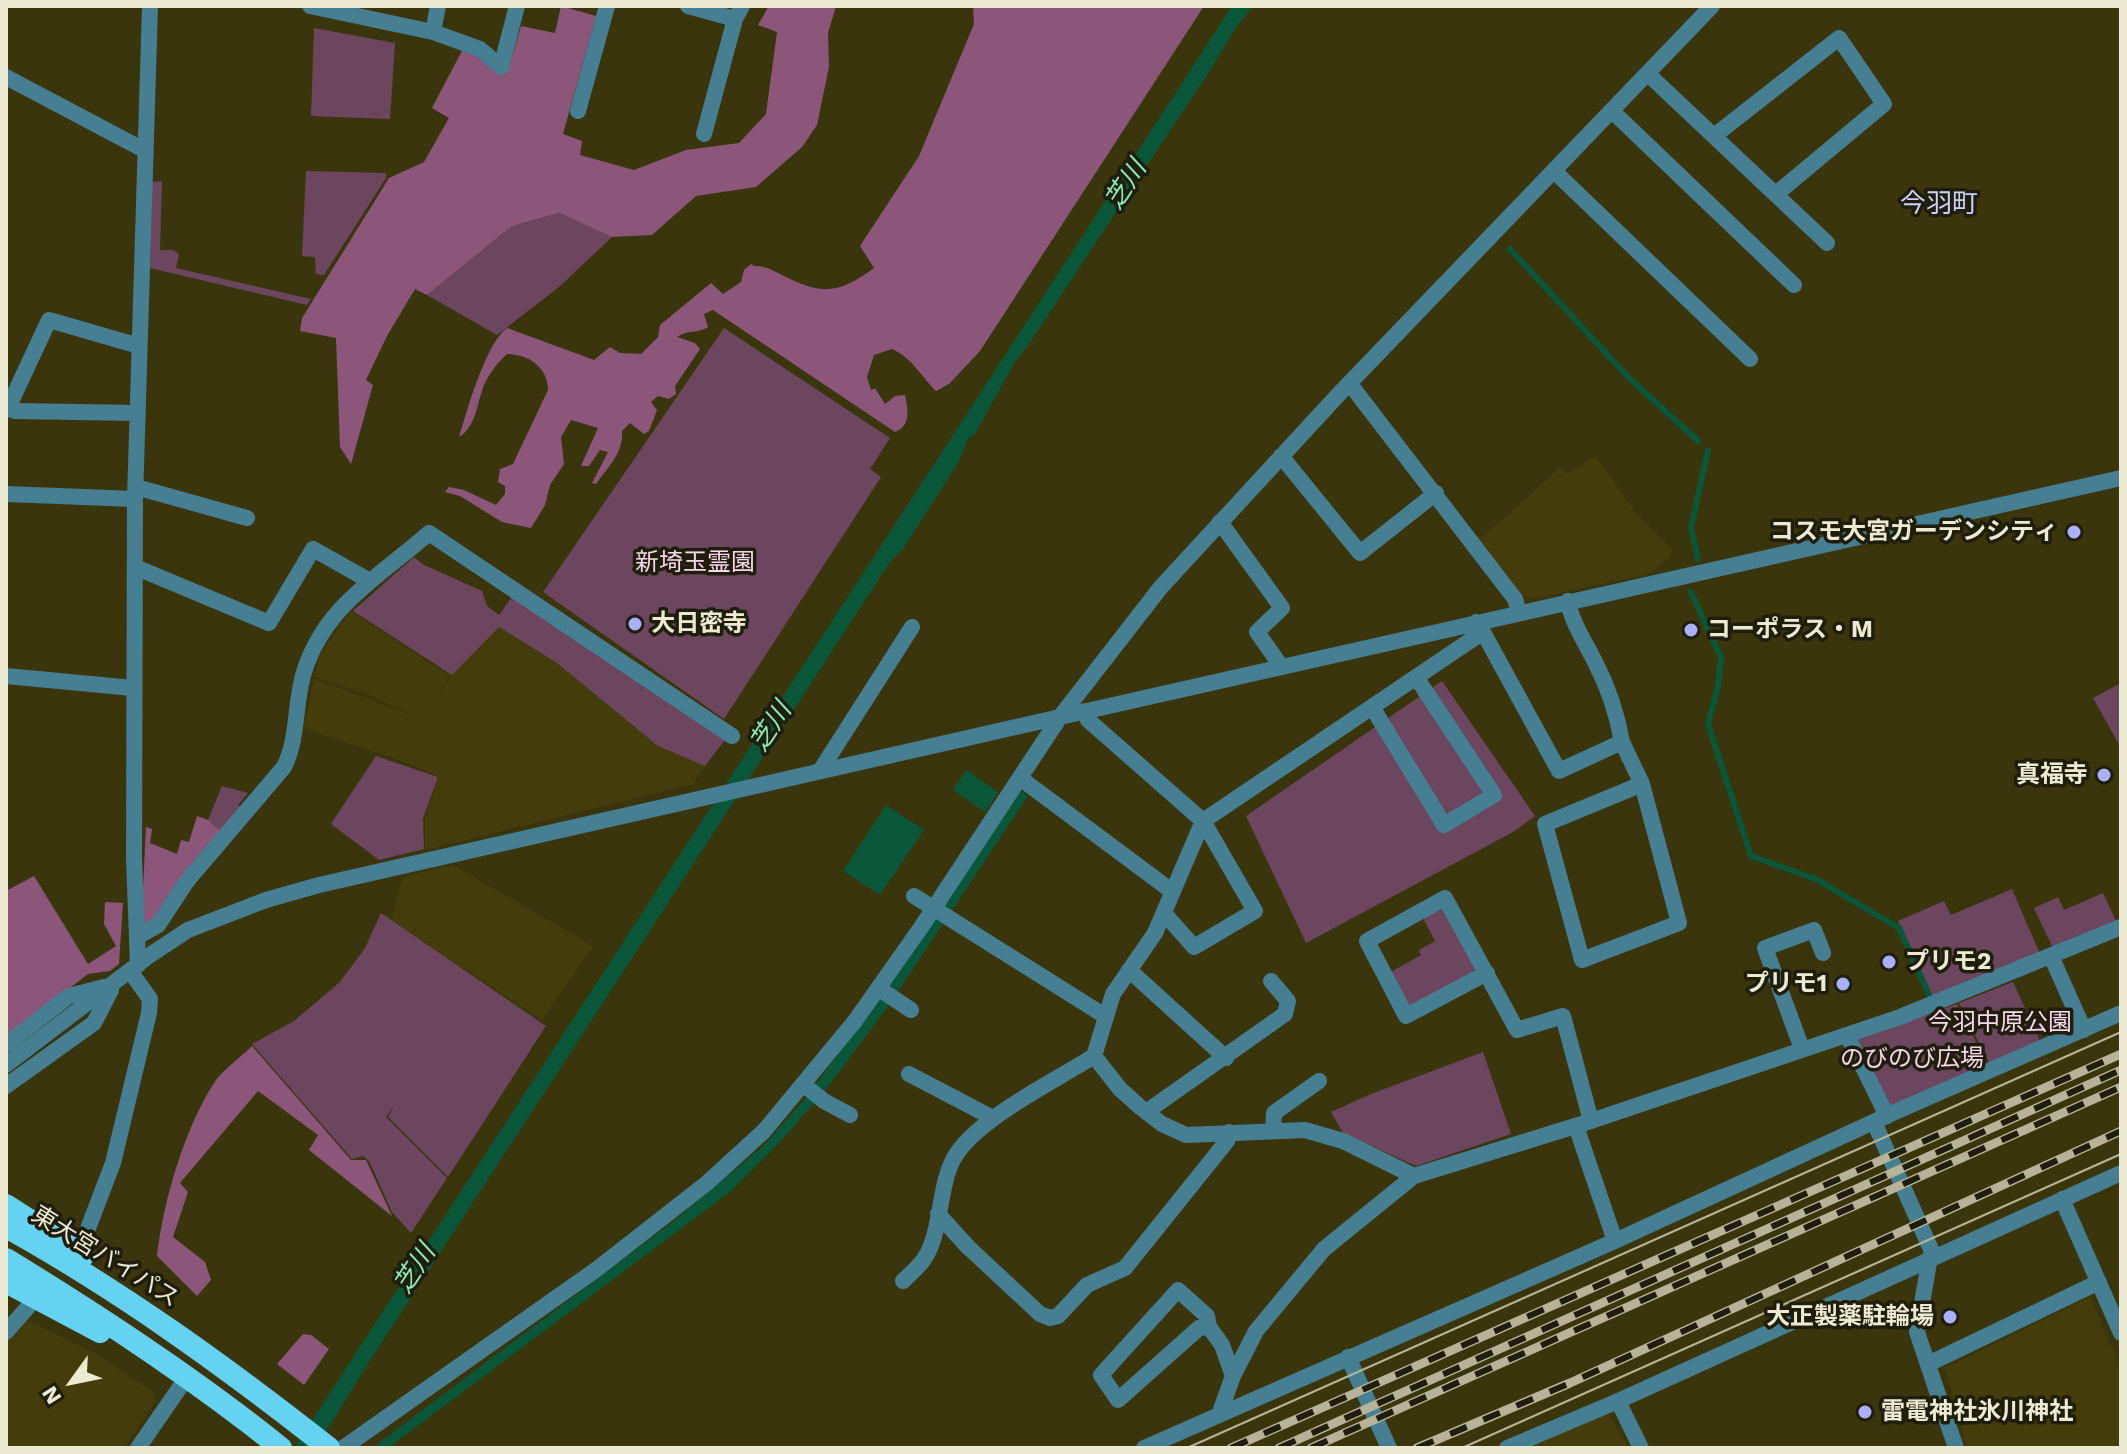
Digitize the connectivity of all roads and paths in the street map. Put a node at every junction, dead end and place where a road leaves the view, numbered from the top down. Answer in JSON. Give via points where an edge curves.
{"nodes":[{"id":1,"x":150,"y":6,"type":"edge"},
{"id":2,"x":310,"y":6,"type":"edge"},
{"id":3,"x":438,"y":6,"type":"edge"},
{"id":4,"x":517,"y":6,"type":"edge"},
{"id":5,"x":607,"y":6,"type":"edge"},
{"id":6,"x":688,"y":6,"type":"edge"},
{"id":7,"x":1708,"y":7,"type":"edge"},
{"id":8,"x":739,"y":12,"type":"edge"},
{"id":9,"x":433,"y":32,"type":"junction"},
{"id":10,"x":1648,"y":74,"type":"junction"},
{"id":11,"x":7,"y":80,"type":"edge"},
{"id":12,"x":578,"y":111,"type":"dead end"},
{"id":13,"x":1612,"y":111,"type":"junction"},
{"id":14,"x":704,"y":134,"type":"dead end"},
{"id":15,"x":1714,"y":136,"type":"junction"},
{"id":16,"x":144,"y":150,"type":"junction"},
{"id":17,"x":1554,"y":171,"type":"junction"},
{"id":18,"x":1776,"y":194,"type":"junction"},
{"id":19,"x":1827,"y":243,"type":"dead end"},
{"id":20,"x":1794,"y":285,"type":"dead end"},
{"id":21,"x":139,"y":346,"type":"junction"},
{"id":22,"x":1750,"y":359,"type":"dead end"},
{"id":23,"x":1350,"y":384,"type":"junction"},
{"id":24,"x":7,"y":408,"type":"edge"},
{"id":25,"x":137,"y":413,"type":"junction"},
{"id":26,"x":1281,"y":456,"type":"junction"},
{"id":27,"x":2121,"y":478,"type":"edge"},
{"id":28,"x":136,"y":493,"type":"junction"},
{"id":29,"x":1436,"y":493,"type":"junction"},
{"id":30,"x":6,"y":494,"type":"edge"},
{"id":31,"x":247,"y":518,"type":"dead end"},
{"id":32,"x":1220,"y":522,"type":"junction"},
{"id":33,"x":135,"y":567,"type":"junction"},
{"id":34,"x":370,"y":581,"type":"junction"},
{"id":35,"x":1568,"y":601,"type":"junction"},
{"id":36,"x":1519,"y":612,"type":"junction"},
{"id":37,"x":912,"y":627,"type":"dead end"},
{"id":38,"x":1480,"y":627,"type":"junction"},
{"id":39,"x":1281,"y":666,"type":"junction"},
{"id":40,"x":6,"y":676,"type":"edge"},
{"id":41,"x":1416,"y":677,"type":"junction"},
{"id":42,"x":133,"y":688,"type":"junction"},
{"id":43,"x":1372,"y":707,"type":"junction"},
{"id":44,"x":1085,"y":711,"type":"junction"},
{"id":45,"x":1060,"y":717,"type":"junction"},
{"id":46,"x":732,"y":736,"type":"dead end"},
{"id":47,"x":1622,"y":742,"type":"junction"},
{"id":48,"x":820,"y":771,"type":"junction"},
{"id":49,"x":1020,"y":778,"type":"junction"},
{"id":50,"x":1642,"y":784,"type":"junction"},
{"id":51,"x":1203,"y":821,"type":"junction"},
{"id":52,"x":1173,"y":892,"type":"junction"},
{"id":53,"x":914,"y":896,"type":"dead end"},
{"id":54,"x":933,"y":909,"type":"junction"},
{"id":55,"x":1164,"y":913,"type":"junction"},
{"id":56,"x":2121,"y":927,"type":"edge"},
{"id":57,"x":137,"y":937,"type":"junction"},
{"id":58,"x":1823,"y":953,"type":"dead end"},
{"id":59,"x":2051,"y":956,"type":"junction"},
{"id":60,"x":134,"y":968,"type":"junction"},
{"id":61,"x":1129,"y":970,"type":"junction"},
{"id":62,"x":1487,"y":973,"type":"junction"},
{"id":63,"x":1271,"y":981,"type":"dead end"},
{"id":64,"x":113,"y":985,"type":"junction"},
{"id":65,"x":879,"y":988,"type":"junction"},
{"id":66,"x":906,"y":1007,"type":"dead end"},
{"id":67,"x":2121,"y":1013,"type":"edge"},
{"id":68,"x":1105,"y":1016,"type":"junction"},
{"id":69,"x":2084,"y":1030,"type":"junction"},
{"id":70,"x":1847,"y":1035,"type":"junction"},
{"id":71,"x":6,"y":1045,"type":"edge"},
{"id":72,"x":1802,"y":1049,"type":"junction"},
{"id":73,"x":1094,"y":1056,"type":"junction"},
{"id":74,"x":1226,"y":1058,"type":"junction"},
{"id":75,"x":6,"y":1065,"type":"edge"},
{"id":76,"x":909,"y":1074,"type":"dead end"},
{"id":77,"x":1319,"y":1081,"type":"dead end"},
{"id":78,"x":804,"y":1085,"type":"junction"},
{"id":79,"x":6,"y":1086,"type":"edge"},
{"id":80,"x":1146,"y":1112,"type":"junction"},
{"id":81,"x":850,"y":1115,"type":"dead end"},
{"id":82,"x":993,"y":1118,"type":"junction"},
{"id":83,"x":1881,"y":1119,"type":"junction"},
{"id":84,"x":1584,"y":1124,"type":"junction"},
{"id":85,"x":1273,"y":1131,"type":"junction"},
{"id":86,"x":1229,"y":1132,"type":"junction"},
{"id":87,"x":2121,"y":1173,"type":"edge"},
{"id":88,"x":1414,"y":1176,"type":"junction"},
{"id":89,"x":2062,"y":1199,"type":"junction"},
{"id":90,"x":6,"y":1205,"type":"edge"},
{"id":91,"x":938,"y":1214,"type":"junction"},
{"id":92,"x":6,"y":1227,"type":"edge"},
{"id":93,"x":1615,"y":1241,"type":"junction"},
{"id":94,"x":79,"y":1252,"type":"junction"},
{"id":95,"x":1932,"y":1256,"type":"junction"},
{"id":96,"x":6,"y":1259,"type":"edge"},
{"id":97,"x":903,"y":1281,"type":"dead end"},
{"id":98,"x":6,"y":1282,"type":"edge"},
{"id":99,"x":2099,"y":1282,"type":"junction"},
{"id":100,"x":35,"y":1299,"type":"junction"},
{"id":101,"x":1209,"y":1327,"type":"junction"},
{"id":102,"x":6,"y":1332,"type":"edge"},
{"id":103,"x":177,"y":1332,"type":"junction"},
{"id":104,"x":2121,"y":1333,"type":"edge"},
{"id":105,"x":1348,"y":1357,"type":"junction"},
{"id":106,"x":160,"y":1358,"type":"junction"},
{"id":107,"x":1928,"y":1364,"type":"junction"},
{"id":108,"x":1233,"y":1376,"type":"junction"},
{"id":109,"x":187,"y":1377,"type":"junction"},
{"id":110,"x":1618,"y":1401,"type":"junction"},
{"id":111,"x":1219,"y":1415,"type":"junction"},
{"id":112,"x":277,"y":1445,"type":"edge"},
{"id":113,"x":138,"y":1448,"type":"edge"},
{"id":114,"x":329,"y":1448,"type":"edge"},
{"id":115,"x":343,"y":1448,"type":"edge"},
{"id":116,"x":1144,"y":1448,"type":"edge"},
{"id":117,"x":1389,"y":1448,"type":"edge"},
{"id":118,"x":1507,"y":1448,"type":"edge"},
{"id":119,"x":1641,"y":1448,"type":"edge"},
{"id":120,"x":1956,"y":1448,"type":"edge"}],
"edges":[{"from":1,"to":16,"type":"street"},
{"from":2,"to":9,"type":"street"},
{"from":3,"to":9,"type":"street"},
{"from":4,"to":9,"type":"street","via":[[501,67],[480,49]]},
{"from":5,"to":12,"type":"street"},
{"from":6,"to":8,"type":"street"},
{"from":7,"to":10,"type":"street"},
{"from":8,"to":14,"type":"street"},
{"from":10,"to":13,"type":"street"},
{"from":10,"to":15,"type":"street"},
{"from":11,"to":16,"type":"street"},
{"from":13,"to":17,"type":"street"},
{"from":13,"to":20,"type":"street"},
{"from":15,"to":18,"type":"street"},
{"from":15,"to":18,"type":"street","via":[[1839,38],[1884,104]]},
{"from":16,"to":21,"type":"street"},
{"from":17,"to":22,"type":"street"},
{"from":17,"to":23,"type":"street"},
{"from":18,"to":19,"type":"street"},
{"from":21,"to":24,"type":"street","via":[[49,320]]},
{"from":21,"to":25,"type":"street"},
{"from":23,"to":26,"type":"street"},
{"from":23,"to":29,"type":"street"},
{"from":24,"to":25,"type":"street"},
{"from":25,"to":28,"type":"street"},
{"from":26,"to":29,"type":"street","via":[[1360,553]]},
{"from":26,"to":32,"type":"street"},
{"from":27,"to":35,"type":"street"},
{"from":28,"to":30,"type":"street"},
{"from":28,"to":31,"type":"street"},
{"from":28,"to":33,"type":"street"},
{"from":29,"to":36,"type":"street","via":[[1515,599]]},
{"from":32,"to":39,"type":"street","via":[[1282,608],[1257,632]]},
{"from":32,"to":45,"type":"street","via":[[1161,587]]},
{"from":33,"to":34,"type":"street","via":[[269,623],[313,549]]},
{"from":33,"to":42,"type":"street"},
{"from":34,"to":46,"type":"street","via":[[429,533]]},
{"from":34,"to":57,"type":"street","via":[[325,625],[312,650],[297,700],[293,750],[284,767],[187,881],[158,925]]},
{"from":35,"to":36,"type":"street"},
{"from":35,"to":47,"type":"street","via":[[1616,710]]},
{"from":36,"to":38,"type":"street"},
{"from":37,"to":48,"type":"street"},
{"from":38,"to":39,"type":"street"},
{"from":38,"to":41,"type":"street"},
{"from":38,"to":47,"type":"street","via":[[1559,771]]},
{"from":39,"to":44,"type":"street"},
{"from":40,"to":42,"type":"street"},
{"from":41,"to":43,"type":"street"},
{"from":41,"to":43,"type":"street","via":[[1494,795],[1444,825]]},
{"from":42,"to":57,"type":"street"},
{"from":43,"to":51,"type":"street"},
{"from":44,"to":45,"type":"street"},
{"from":44,"to":51,"type":"street","via":[[1088,720]]},
{"from":45,"to":48,"type":"street"},
{"from":45,"to":49,"type":"street"},
{"from":47,"to":50,"type":"street"},
{"from":48,"to":60,"type":"street","via":[[266,900],[188,930]]},
{"from":49,"to":52,"type":"street"},
{"from":49,"to":54,"type":"street"},
{"from":50,"to":50,"type":"street","via":[[1679,923],[1582,960],[1545,824]]},
{"from":51,"to":52,"type":"street"},
{"from":51,"to":55,"type":"street","via":[[1255,911],[1194,947]]},
{"from":52,"to":55,"type":"street"},
{"from":53,"to":54,"type":"street"},
{"from":54,"to":65,"type":"street"},
{"from":54,"to":68,"type":"street"},
{"from":55,"to":61,"type":"street"},
{"from":56,"to":59,"type":"street"},
{"from":57,"to":60,"type":"street"},
{"from":58,"to":72,"type":"street","via":[[1814,930],[1765,948]]},
{"from":59,"to":69,"type":"street"},
{"from":59,"to":70,"type":"street"},
{"from":60,"to":64,"type":"street"},
{"from":60,"to":94,"type":"street","via":[[150,999],[149,1013],[113,1163]]},
{"from":61,"to":68,"type":"street"},
{"from":61,"to":74,"type":"street"},
{"from":62,"to":62,"type":"street","via":[[1445,898],[1367,941],[1406,1016]]},
{"from":62,"to":84,"type":"street","via":[[1517,1030],[1563,1016]]},
{"from":63,"to":74,"type":"street","via":[[1288,1001],[1285,1014]]},
{"from":64,"to":71,"type":"street","via":[[69,996]]},
{"from":64,"to":75,"type":"street"},
{"from":64,"to":79,"type":"street","via":[[94,1023]]},
{"from":65,"to":66,"type":"street"},
{"from":65,"to":78,"type":"street"},
{"from":67,"to":69,"type":"street"},
{"from":68,"to":73,"type":"street"},
{"from":69,"to":83,"type":"street"},
{"from":70,"to":72,"type":"street"},
{"from":70,"to":83,"type":"street"},
{"from":72,"to":84,"type":"street"},
{"from":73,"to":80,"type":"street"},
{"from":73,"to":82,"type":"street"},
{"from":74,"to":80,"type":"street"},
{"from":76,"to":82,"type":"street"},
{"from":77,"to":85,"type":"street","via":[[1274,1113]]},
{"from":78,"to":81,"type":"street"},
{"from":78,"to":115,"type":"street","via":[[758,1138],[658,1223]]},
{"from":80,"to":86,"type":"street","via":[[1186,1135]]},
{"from":82,"to":91,"type":"street","via":[[955,1157]]},
{"from":83,"to":93,"type":"street"},
{"from":83,"to":95,"type":"street"},
{"from":84,"to":88,"type":"street"},
{"from":84,"to":93,"type":"street"},
{"from":85,"to":86,"type":"street"},
{"from":85,"to":88,"type":"street","via":[[1305,1130],[1343,1141]]},
{"from":86,"to":91,"type":"street","via":[[1125,1268],[1087,1285],[1058,1316],[1040,1314]]},
{"from":87,"to":89,"type":"street"},
{"from":88,"to":108,"type":"street","via":[[1324,1249],[1256,1331]]},
{"from":89,"to":95,"type":"street"},
{"from":89,"to":99,"type":"street"},
{"from":90,"to":94,"type":"highway","name":"東大宮バイパス"},
{"from":91,"to":97,"type":"street","via":[[924,1260]]},
{"from":92,"to":103,"type":"highway","name":"東大宮バイパス"},
{"from":93,"to":105,"type":"street"},
{"from":94,"to":103,"type":"highway","name":"東大宮バイパス"},
{"from":95,"to":107,"type":"street","via":[[1917,1332]]},
{"from":95,"to":110,"type":"street"},
{"from":96,"to":106,"type":"highway"},
{"from":98,"to":100,"type":"highway"},
{"from":99,"to":104,"type":"street"},
{"from":99,"to":107,"type":"street"},
{"from":100,"to":102,"type":"street"},
{"from":100,"to":106,"type":"highway"},
{"from":101,"to":101,"type":"street","via":[[1199,1328],[1118,1400],[1101,1375],[1178,1290],[1207,1316]]},
{"from":101,"to":108,"type":"street"},
{"from":103,"to":114,"type":"highway","name":"東大宮バイパス"},
{"from":105,"to":111,"type":"street"},
{"from":105,"to":117,"type":"street"},
{"from":106,"to":109,"type":"highway"},
{"from":107,"to":120,"type":"street"},
{"from":108,"to":111,"type":"street"},
{"from":109,"to":112,"type":"highway"},
{"from":109,"to":113,"type":"street"},
{"from":110,"to":118,"type":"street"},
{"from":110,"to":119,"type":"street"},
{"from":111,"to":116,"type":"street"}]}
